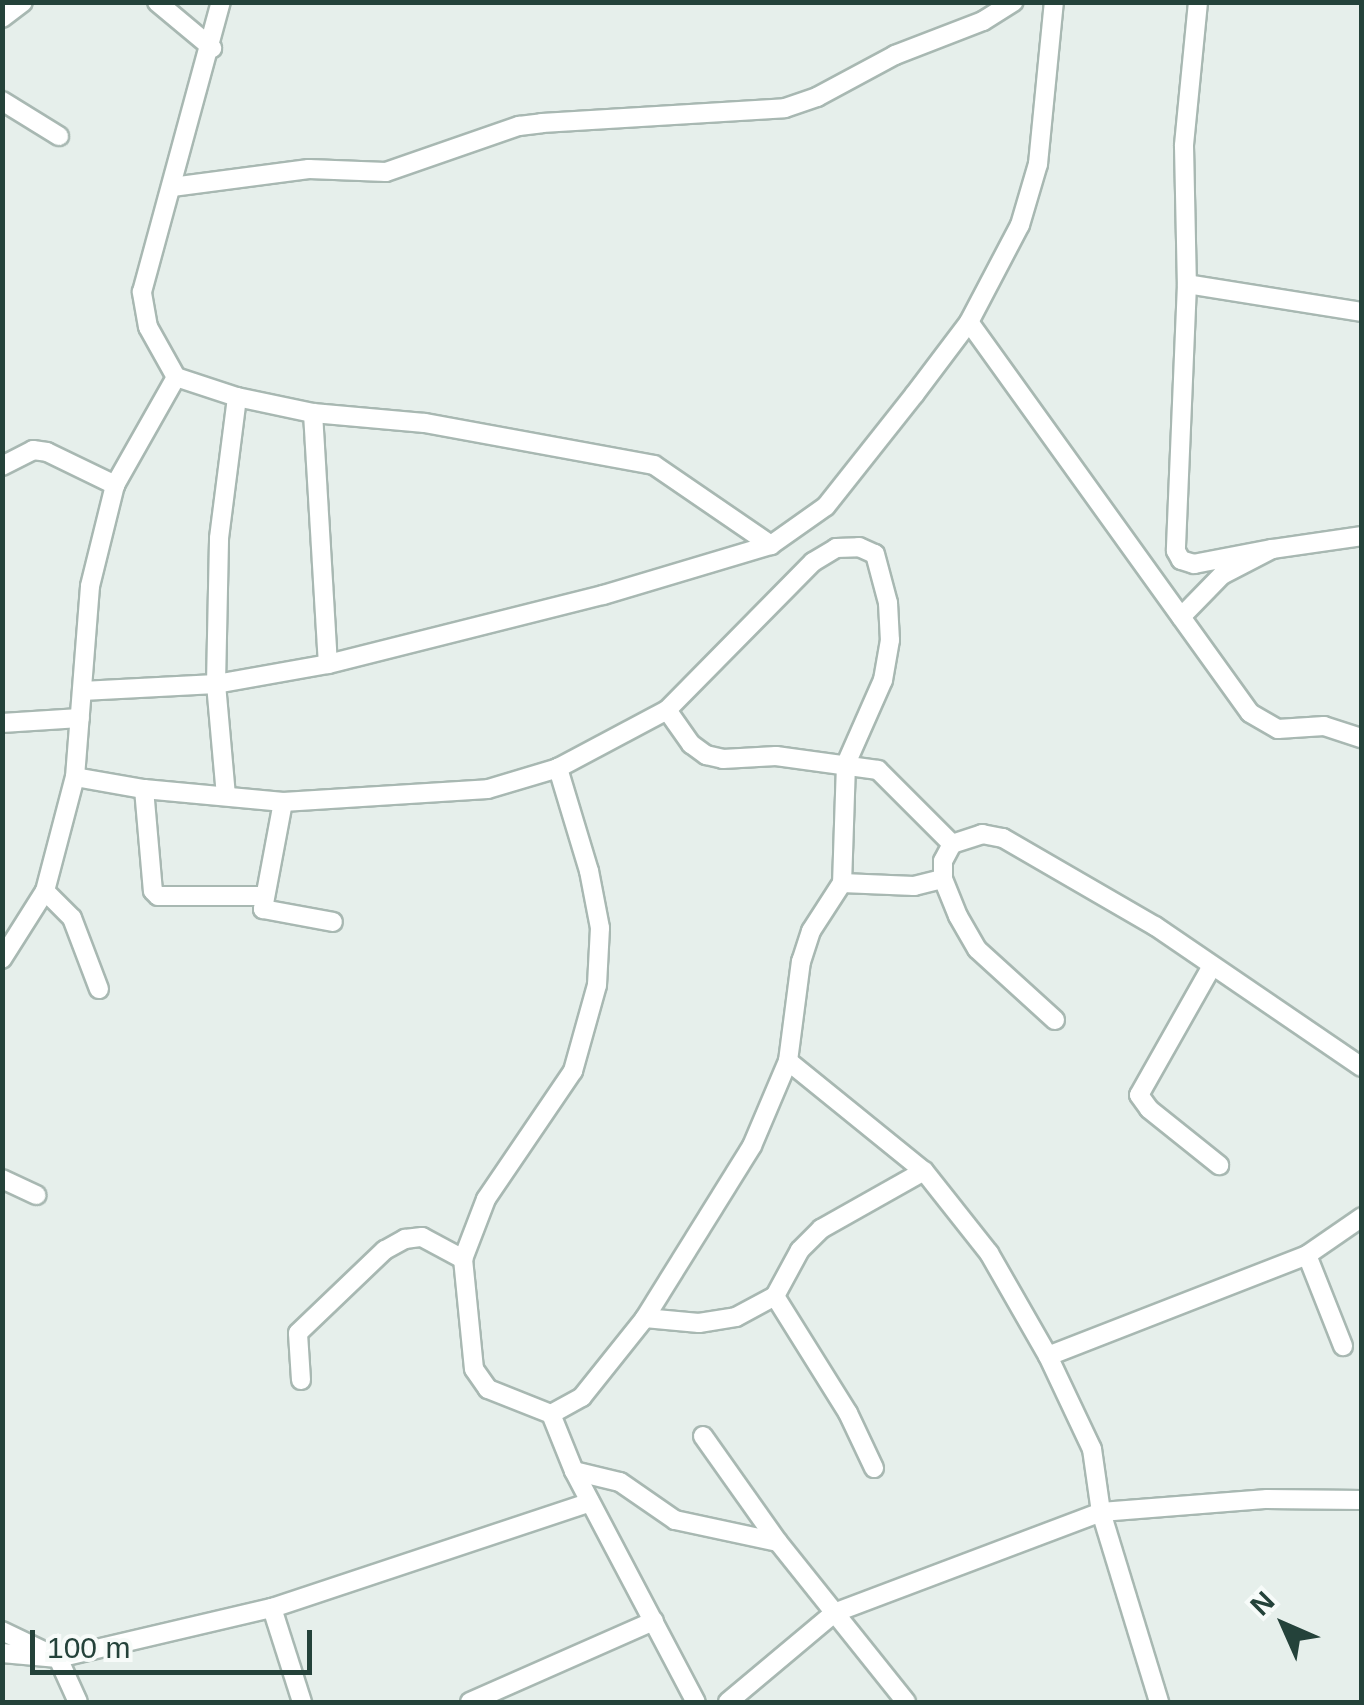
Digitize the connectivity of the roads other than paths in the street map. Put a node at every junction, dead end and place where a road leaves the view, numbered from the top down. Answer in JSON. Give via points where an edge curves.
{"nodes":[{"id":1,"x":23,"y":2,"type":"edge"},
{"id":2,"x":157,"y":2,"type":"edge"},
{"id":3,"x":221,"y":2,"type":"edge"},
{"id":4,"x":1013,"y":2,"type":"edge"},
{"id":5,"x":1054,"y":2,"type":"edge"},
{"id":6,"x":1198,"y":2,"type":"edge"},
{"id":7,"x":2,"y":18,"type":"edge"},
{"id":8,"x":212,"y":48,"type":"junction"},
{"id":9,"x":2,"y":100,"type":"edge"},
{"id":10,"x":59,"y":136,"type":"dead end"},
{"id":11,"x":172,"y":187,"type":"junction"},
{"id":12,"x":1187,"y":284,"type":"junction"},
{"id":13,"x":1362,"y":312,"type":"edge"},
{"id":14,"x":969,"y":322,"type":"junction"},
{"id":15,"x":176,"y":376,"type":"junction"},
{"id":16,"x":237,"y":397,"type":"junction"},
{"id":17,"x":314,"y":413,"type":"junction"},
{"id":18,"x":2,"y":466,"type":"edge"},
{"id":19,"x":115,"y":485,"type":"junction"},
{"id":20,"x":1362,"y":536,"type":"edge"},
{"id":21,"x":771,"y":545,"type":"junction"},
{"id":22,"x":1272,"y":549,"type":"junction"},
{"id":23,"x":1181,"y":616,"type":"junction"},
{"id":24,"x":328,"y":664,"type":"junction"},
{"id":25,"x":216,"y":684,"type":"junction"},
{"id":26,"x":82,"y":691,"type":"junction"},
{"id":27,"x":667,"y":710,"type":"junction"},
{"id":28,"x":80,"y":718,"type":"junction"},
{"id":29,"x":2,"y":724,"type":"edge"},
{"id":30,"x":1362,"y":738,"type":"edge"},
{"id":31,"x":846,"y":764,"type":"junction"},
{"id":32,"x":558,"y":768,"type":"junction"},
{"id":33,"x":75,"y":777,"type":"junction"},
{"id":34,"x":144,"y":789,"type":"junction"},
{"id":35,"x":226,"y":796,"type":"junction"},
{"id":36,"x":283,"y":802,"type":"junction"},
{"id":37,"x":952,"y":844,"type":"junction"},
{"id":38,"x":943,"y":879,"type":"junction"},
{"id":39,"x":842,"y":883,"type":"junction"},
{"id":40,"x":45,"y":891,"type":"junction"},
{"id":41,"x":265,"y":896,"type":"junction"},
{"id":42,"x":332,"y":922,"type":"dead end"},
{"id":43,"x":2,"y":958,"type":"edge"},
{"id":44,"x":1212,"y":966,"type":"junction"},
{"id":45,"x":99,"y":989,"type":"dead end"},
{"id":46,"x":1055,"y":1020,"type":"dead end"},
{"id":47,"x":788,"y":1061,"type":"junction"},
{"id":48,"x":1362,"y":1067,"type":"edge"},
{"id":49,"x":1219,"y":1165,"type":"dead end"},
{"id":50,"x":924,"y":1170,"type":"junction"},
{"id":51,"x":2,"y":1179,"type":"edge"},
{"id":52,"x":37,"y":1195,"type":"dead end"},
{"id":53,"x":1362,"y":1217,"type":"edge"},
{"id":54,"x":1307,"y":1255,"type":"junction"},
{"id":55,"x":462,"y":1258,"type":"junction"},
{"id":56,"x":775,"y":1296,"type":"junction"},
{"id":57,"x":645,"y":1318,"type":"junction"},
{"id":58,"x":1343,"y":1346,"type":"dead end"},
{"id":59,"x":1048,"y":1356,"type":"junction"},
{"id":60,"x":301,"y":1380,"type":"dead end"},
{"id":61,"x":551,"y":1414,"type":"junction"},
{"id":62,"x":703,"y":1436,"type":"dead end"},
{"id":63,"x":874,"y":1468,"type":"dead end"},
{"id":64,"x":574,"y":1470,"type":"junction"},
{"id":65,"x":1362,"y":1500,"type":"edge"},
{"id":66,"x":590,"y":1502,"type":"junction"},
{"id":67,"x":1101,"y":1512,"type":"junction"},
{"id":68,"x":778,"y":1542,"type":"junction"},
{"id":69,"x":272,"y":1608,"type":"junction"},
{"id":70,"x":834,"y":1613,"type":"junction"},
{"id":71,"x":654,"y":1621,"type":"junction"},
{"id":72,"x":2,"y":1631,"type":"edge"},
{"id":73,"x":2,"y":1653,"type":"edge"},
{"id":74,"x":58,"y":1658,"type":"junction"},
{"id":75,"x":78,"y":1702,"type":"edge"},
{"id":76,"x":302,"y":1702,"type":"edge"},
{"id":77,"x":470,"y":1702,"type":"edge"},
{"id":78,"x":696,"y":1702,"type":"edge"},
{"id":79,"x":728,"y":1702,"type":"edge"},
{"id":80,"x":906,"y":1702,"type":"edge"},
{"id":81,"x":1159,"y":1702,"type":"edge"}],
"edges":[{"from":1,"to":7,"type":"street"},
{"from":2,"to":8,"type":"street"},
{"from":3,"to":8,"type":"street"},
{"from":4,"to":11,"type":"street","via":[[785,108],[542,123],[400,170],[309,168]]},
{"from":5,"to":14,"type":"street","via":[[1038,164],[1020,225]]},
{"from":6,"to":12,"type":"street","via":[[1184,146]]},
{"from":8,"to":11,"type":"street"},
{"from":9,"to":10,"type":"street"},
{"from":11,"to":15,"type":"street","via":[[142,292],[148,327]]},
{"from":12,"to":13,"type":"street"},
{"from":12,"to":22,"type":"street","via":[[1176,551],[1194,564]]},
{"from":14,"to":21,"type":"street","via":[[826,506]]},
{"from":14,"to":23,"type":"street"},
{"from":15,"to":16,"type":"street"},
{"from":15,"to":19,"type":"street"},
{"from":16,"to":17,"type":"street"},
{"from":16,"to":25,"type":"street","via":[[219,538]]},
{"from":17,"to":21,"type":"street","via":[[424,423],[654,465]]},
{"from":17,"to":24,"type":"street"},
{"from":18,"to":19,"type":"street","via":[[32,450],[46,452]]},
{"from":19,"to":26,"type":"street","via":[[90,586]]},
{"from":20,"to":22,"type":"street"},
{"from":21,"to":24,"type":"street"},
{"from":22,"to":23,"type":"street","via":[[1222,576]]},
{"from":23,"to":30,"type":"street","via":[[1264,725],[1324,726]]},
{"from":24,"to":25,"type":"street"},
{"from":25,"to":26,"type":"street"},
{"from":25,"to":35,"type":"street"},
{"from":26,"to":28,"type":"street"},
{"from":27,"to":31,"type":"street","via":[[706,755]]},
{"from":27,"to":31,"type":"street","via":[[813,562],[836,548],[860,547],[875,554],[881,570],[890,640],[882,680]]},
{"from":27,"to":32,"type":"street"},
{"from":28,"to":29,"type":"street"},
{"from":28,"to":33,"type":"street"},
{"from":31,"to":37,"type":"street","via":[[892,779]]},
{"from":31,"to":39,"type":"street"},
{"from":32,"to":36,"type":"street","via":[[488,789]]},
{"from":32,"to":55,"type":"street","via":[[600,928],[598,985],[572,1070],[486,1199]]},
{"from":33,"to":34,"type":"street"},
{"from":33,"to":40,"type":"street"},
{"from":34,"to":35,"type":"street"},
{"from":34,"to":41,"type":"street","via":[[158,896]]},
{"from":35,"to":36,"type":"street"},
{"from":36,"to":41,"type":"street"},
{"from":37,"to":38,"type":"street"},
{"from":37,"to":44,"type":"street","via":[[982,834],[1003,838]]},
{"from":38,"to":39,"type":"street","via":[[914,886]]},
{"from":38,"to":46,"type":"street","via":[[977,950]]},
{"from":39,"to":47,"type":"street","via":[[818,917],[802,961]]},
{"from":40,"to":43,"type":"street"},
{"from":40,"to":45,"type":"street","via":[[72,918]]},
{"from":41,"to":42,"type":"street","via":[[267,912]]},
{"from":44,"to":48,"type":"street"},
{"from":44,"to":49,"type":"street","via":[[1139,1095]]},
{"from":47,"to":50,"type":"street"},
{"from":47,"to":57,"type":"street","via":[[752,1146]]},
{"from":50,"to":56,"type":"street","via":[[821,1230],[800,1250]]},
{"from":50,"to":59,"type":"street","via":[[988,1253]]},
{"from":51,"to":52,"type":"street"},
{"from":53,"to":54,"type":"street"},
{"from":54,"to":58,"type":"street"},
{"from":54,"to":59,"type":"street"},
{"from":55,"to":60,"type":"street","via":[[422,1237],[384,1250],[298,1333]]},
{"from":55,"to":61,"type":"street","via":[[474,1369],[488,1390]]},
{"from":56,"to":57,"type":"street","via":[[736,1316],[699,1324]]},
{"from":56,"to":63,"type":"street"},
{"from":57,"to":61,"type":"street","via":[[582,1397]]},
{"from":59,"to":67,"type":"street","via":[[1092,1450]]},
{"from":61,"to":64,"type":"street"},
{"from":62,"to":68,"type":"street"},
{"from":64,"to":66,"type":"street"},
{"from":64,"to":68,"type":"street","via":[[620,1482],[675,1520]]},
{"from":65,"to":67,"type":"street","via":[[1267,1498]]},
{"from":66,"to":69,"type":"street"},
{"from":66,"to":71,"type":"street"},
{"from":67,"to":70,"type":"street"},
{"from":67,"to":81,"type":"street"},
{"from":68,"to":70,"type":"street"},
{"from":69,"to":74,"type":"street"},
{"from":69,"to":76,"type":"street"},
{"from":70,"to":79,"type":"street"},
{"from":70,"to":80,"type":"street"},
{"from":71,"to":77,"type":"street"},
{"from":71,"to":78,"type":"street"},
{"from":72,"to":74,"type":"street"},
{"from":73,"to":74,"type":"street"},
{"from":74,"to":75,"type":"street"}]}
